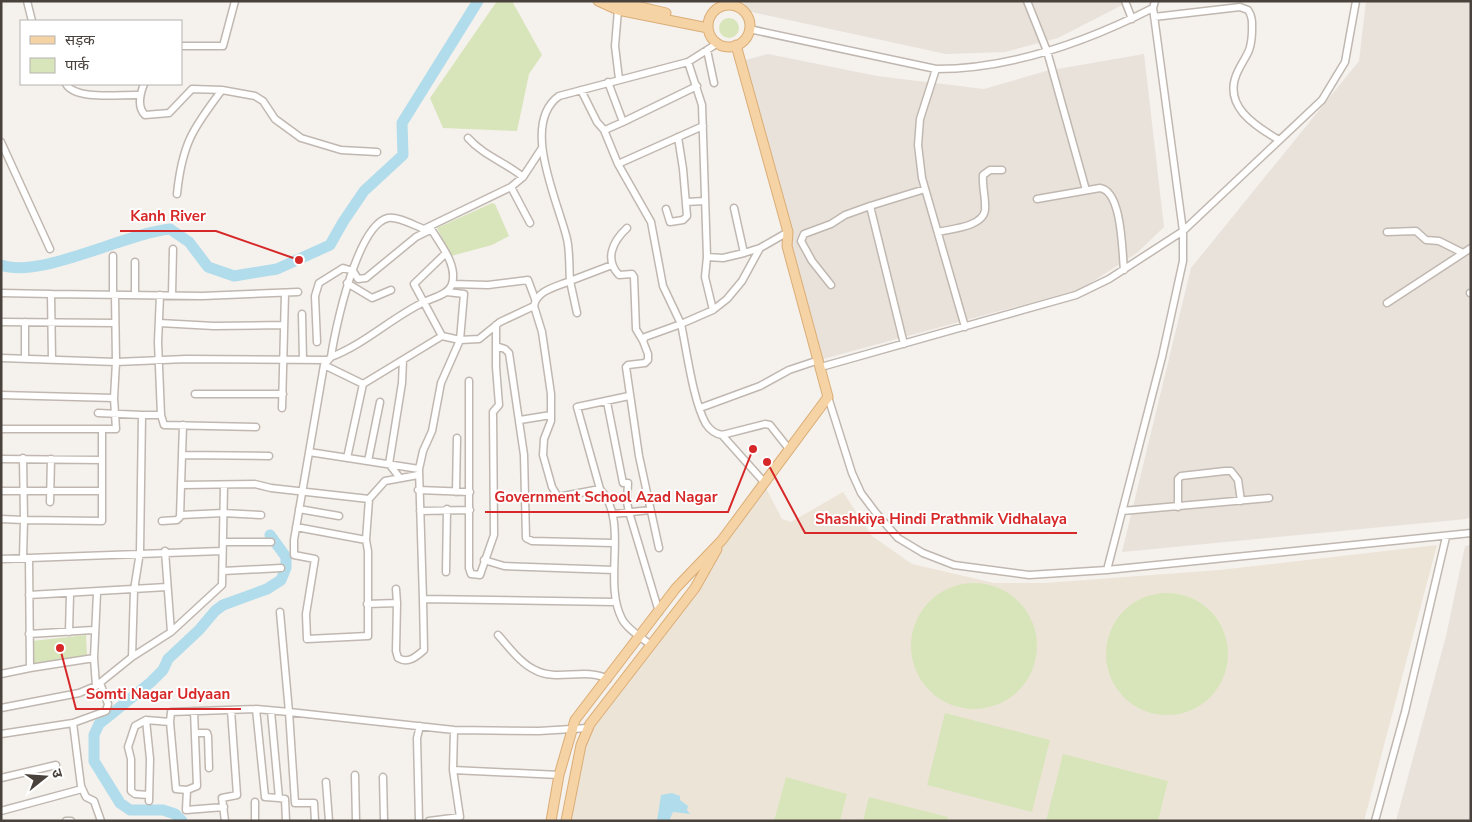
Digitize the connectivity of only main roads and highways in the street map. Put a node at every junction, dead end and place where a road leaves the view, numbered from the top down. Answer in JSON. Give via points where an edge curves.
{"nodes":[{"id":1,"x":598,"y":1,"type":"edge"},
{"id":2,"x":724,"y":4,"type":"edge"},
{"id":3,"x":617,"y":5,"type":"edge"},
{"id":4,"x":708,"y":25,"type":"junction"},
{"id":5,"x":736,"y":45,"type":"junction"},
{"id":6,"x":722,"y":540,"type":"junction"},
{"id":7,"x":551,"y":821,"type":"edge"},
{"id":8,"x":566,"y":821,"type":"edge"}],
"edges":[{"from":1,"to":3,"type":"main road"},
{"from":2,"to":4,"type":"main road","via":[[712,14]]},
{"from":2,"to":5,"type":"main road","via":[[736,6],[749,20],[746,38]]},
{"from":3,"to":4,"type":"main road"},
{"from":4,"to":5,"type":"main road","via":[[711,36],[718,43]]},
{"from":5,"to":6,"type":"main road","via":[[788,232],[787,246],[828,397]]},
{"from":6,"to":7,"type":"main road","via":[[676,588],[574,724],[559,775]]},
{"from":6,"to":8,"type":"main road","via":[[695,588],[588,728],[580,745]]}]}
